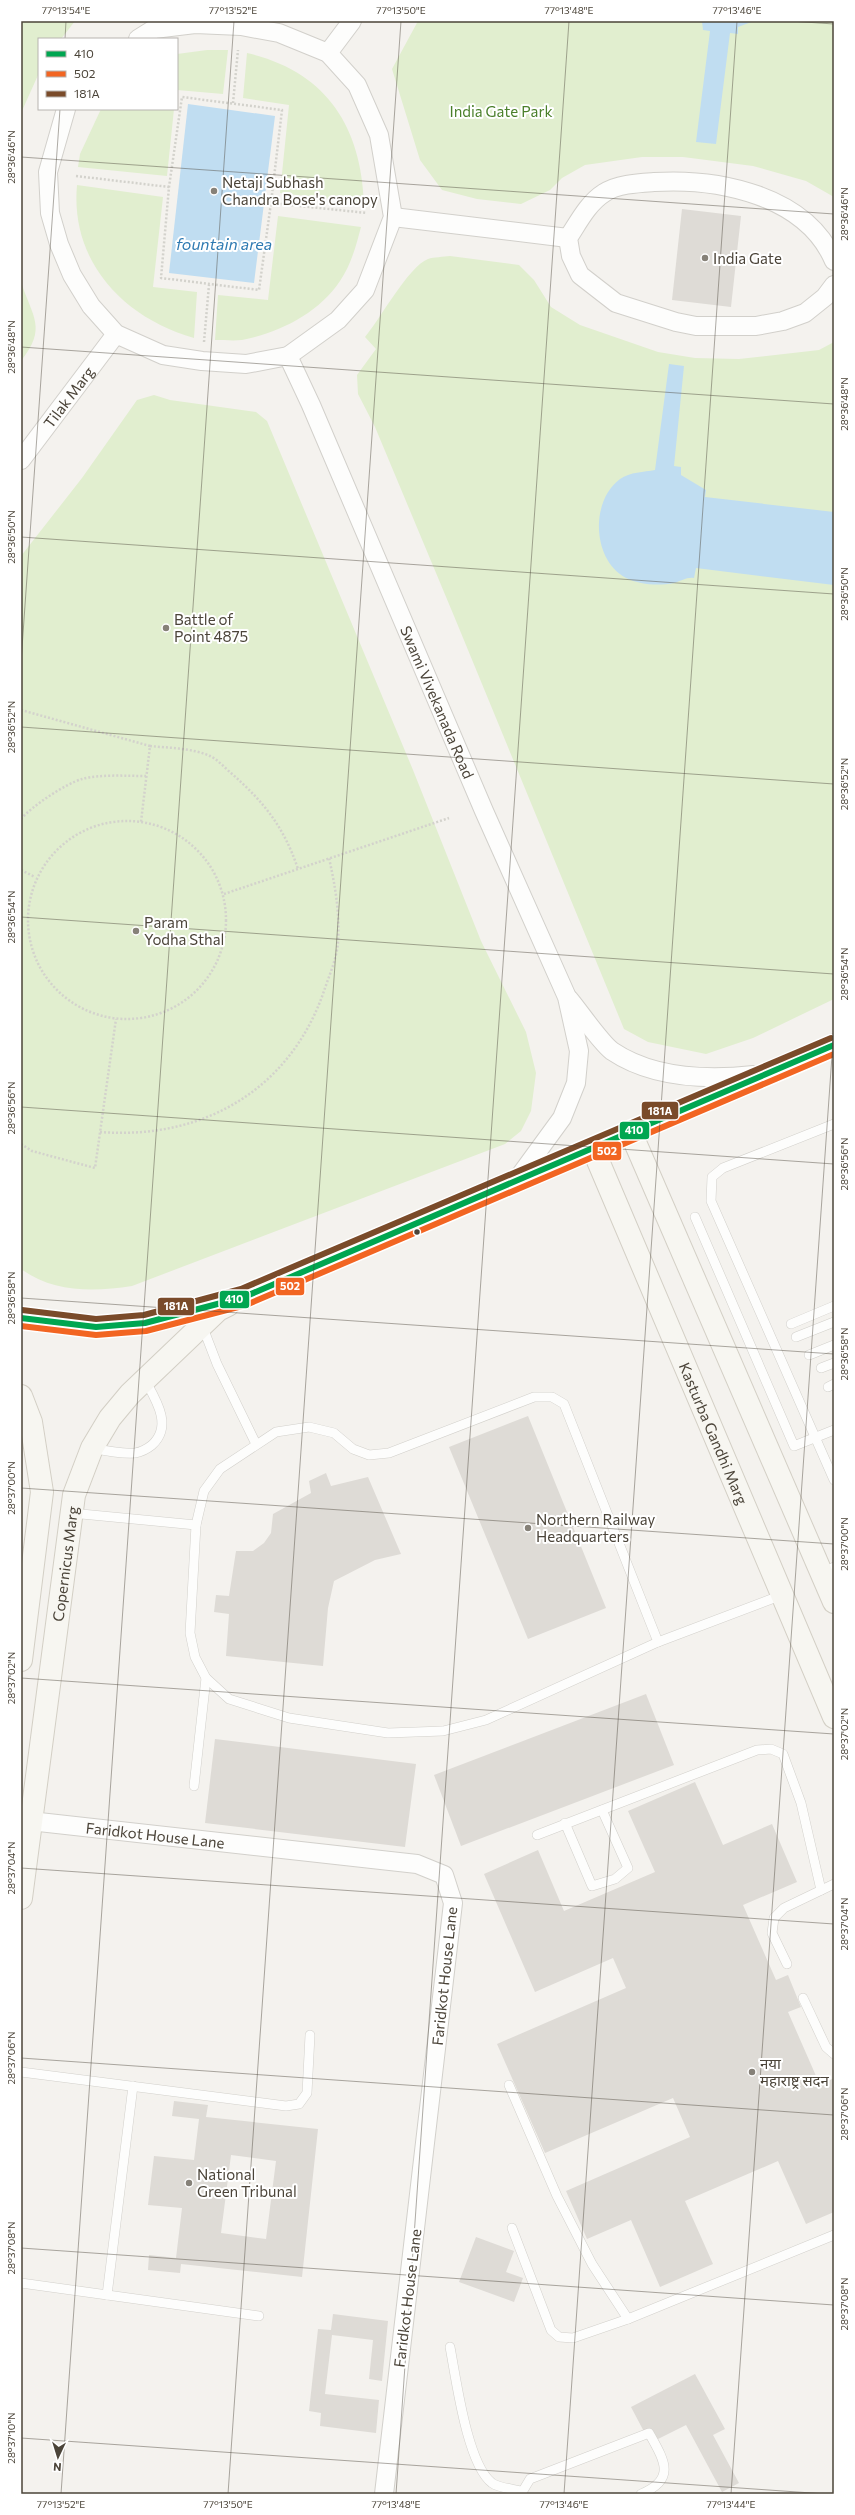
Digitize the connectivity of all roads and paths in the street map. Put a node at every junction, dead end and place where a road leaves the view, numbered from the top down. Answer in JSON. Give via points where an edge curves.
{"nodes":[{"id":1,"x":352,"y":21,"type":"edge"},
{"id":2,"x":152,"y":25,"type":"edge"},
{"id":3,"x":139,"y":38,"type":"edge"},
{"id":4,"x":238,"y":50,"type":"dead end"},
{"id":5,"x":328,"y":53,"type":"junction"},
{"id":6,"x":233,"y":103,"type":"junction"},
{"id":7,"x":66,"y":110,"type":"edge"},
{"id":8,"x":76,"y":176,"type":"dead end"},
{"id":9,"x":169,"y":187,"type":"junction"},
{"id":10,"x":271,"y":203,"type":"junction"},
{"id":11,"x":367,"y":213,"type":"dead end"},
{"id":12,"x":392,"y":217,"type":"junction"},
{"id":13,"x":568,"y":238,"type":"junction"},
{"id":14,"x":834,"y":261,"type":"edge"},
{"id":15,"x":209,"y":285,"type":"junction"},
{"id":16,"x":834,"y":285,"type":"edge"},
{"id":17,"x":116,"y":334,"type":"junction"},
{"id":18,"x":204,"y":347,"type":"dead end"},
{"id":19,"x":288,"y":356,"type":"junction"},
{"id":20,"x":21,"y":460,"type":"edge"},
{"id":21,"x":21,"y":710,"type":"edge"},
{"id":22,"x":150,"y":746,"type":"junction"},
{"id":23,"x":146,"y":776,"type":"junction"},
{"id":24,"x":449,"y":818,"type":"dead end"},
{"id":25,"x":21,"y":819,"type":"edge"},
{"id":26,"x":141,"y":822,"type":"junction"},
{"id":27,"x":329,"y":858,"type":"junction"},
{"id":28,"x":298,"y":869,"type":"junction"},
{"id":29,"x":21,"y":870,"type":"edge"},
{"id":30,"x":35,"y":877,"type":"junction"},
{"id":31,"x":224,"y":894,"type":"junction"},
{"id":32,"x":567,"y":997,"type":"junction"},
{"id":33,"x":116,"y":1019,"type":"junction"},
{"id":34,"x":834,"y":1045,"type":"edge"},
{"id":35,"x":768,"y":1074,"type":"junction"},
{"id":36,"x":834,"y":1124,"type":"edge"},
{"id":37,"x":100,"y":1132,"type":"junction"},
{"id":38,"x":631,"y":1134,"type":"junction"},
{"id":39,"x":21,"y":1144,"type":"edge"},
{"id":40,"x":593,"y":1149,"type":"junction"},
{"id":41,"x":516,"y":1181,"type":"junction"},
{"id":42,"x":695,"y":1217,"type":"dead end"},
{"id":43,"x":244,"y":1297,"type":"junction"},
{"id":44,"x":834,"y":1306,"type":"edge"},
{"id":45,"x":21,"y":1318,"type":"edge"},
{"id":46,"x":834,"y":1322,"type":"edge"},
{"id":47,"x":790,"y":1324,"type":"dead end"},
{"id":48,"x":202,"y":1325,"type":"junction"},
{"id":49,"x":796,"y":1337,"type":"dead end"},
{"id":50,"x":834,"y":1345,"type":"edge"},
{"id":51,"x":809,"y":1355,"type":"dead end"},
{"id":52,"x":834,"y":1363,"type":"edge"},
{"id":53,"x":821,"y":1368,"type":"dead end"},
{"id":54,"x":145,"y":1380,"type":"junction"},
{"id":55,"x":21,"y":1396,"type":"edge"},
{"id":56,"x":834,"y":1430,"type":"edge"},
{"id":57,"x":815,"y":1438,"type":"junction"},
{"id":58,"x":256,"y":1444,"type":"junction"},
{"id":59,"x":92,"y":1448,"type":"junction"},
{"id":60,"x":834,"y":1480,"type":"edge"},
{"id":61,"x":42,"y":1492,"type":"junction"},
{"id":62,"x":72,"y":1504,"type":"junction"},
{"id":63,"x":196,"y":1524,"type":"junction"},
{"id":64,"x":828,"y":1570,"type":"edge"},
{"id":65,"x":782,"y":1595,"type":"junction"},
{"id":66,"x":834,"y":1602,"type":"edge"},
{"id":67,"x":658,"y":1642,"type":"junction"},
{"id":68,"x":21,"y":1660,"type":"edge"},
{"id":69,"x":206,"y":1678,"type":"junction"},
{"id":70,"x":834,"y":1717,"type":"edge"},
{"id":71,"x":194,"y":1786,"type":"dead end"},
{"id":72,"x":602,"y":1810,"type":"junction"},
{"id":73,"x":26,"y":1820,"type":"edge"},
{"id":74,"x":565,"y":1823,"type":"junction"},
{"id":75,"x":537,"y":1835,"type":"dead end"},
{"id":76,"x":834,"y":1884,"type":"edge"},
{"id":77,"x":821,"y":1890,"type":"junction"},
{"id":78,"x":21,"y":1898,"type":"edge"},
{"id":79,"x":787,"y":1964,"type":"dead end"},
{"id":80,"x":803,"y":1998,"type":"dead end"},
{"id":81,"x":310,"y":2035,"type":"dead end"},
{"id":82,"x":834,"y":2054,"type":"edge"},
{"id":83,"x":21,"y":2072,"type":"edge"},
{"id":84,"x":509,"y":2085,"type":"dead end"},
{"id":85,"x":133,"y":2086,"type":"junction"},
{"id":86,"x":512,"y":2228,"type":"dead end"},
{"id":87,"x":834,"y":2235,"type":"edge"},
{"id":88,"x":21,"y":2283,"type":"edge"},
{"id":89,"x":106,"y":2295,"type":"junction"},
{"id":90,"x":259,"y":2316,"type":"dead end"},
{"id":91,"x":628,"y":2319,"type":"junction"},
{"id":92,"x":450,"y":2347,"type":"dead end"},
{"id":93,"x":521,"y":2493,"type":"edge"},
{"id":94,"x":384,"y":2494,"type":"edge"},
{"id":95,"x":641,"y":2494,"type":"edge"}],
"edges":[{"from":1,"to":5,"type":"street"},
{"from":2,"to":3,"type":"street"},
{"from":2,"to":5,"type":"street","via":[[241,26],[279,33]]},
{"from":4,"to":6,"type":"path"},
{"from":5,"to":12,"type":"street","via":[[357,85],[379,135]]},
{"from":6,"to":9,"type":"path","via":[[182,97]]},
{"from":6,"to":10,"type":"path","via":[[282,110]]},
{"from":7,"to":17,"type":"street","via":[[48,172],[50,213],[72,275],[91,306]]},
{"from":8,"to":9,"type":"path"},
{"from":9,"to":15,"type":"path","via":[[161,278]]},
{"from":10,"to":11,"type":"path"},
{"from":10,"to":15,"type":"path","via":[[259,290]]},
{"from":12,"to":13,"type":"street"},
{"from":12,"to":19,"type":"street","via":[[365,290],[338,320]]},
{"from":13,"to":14,"type":"street","via":[[590,206],[604,192],[634,184],[692,183],[750,193],[774,202],[814,230],[827,246]]},
{"from":13,"to":16,"type":"street","via":[[571,256],[580,275],[616,303],[696,326],[756,326],[783,321],[805,313],[825,297]]},
{"from":15,"to":18,"type":"path"},
{"from":17,"to":19,"type":"street","via":[[163,355],[202,361],[246,364]]},
{"from":17,"to":20,"type":"street","name":"Tilak Marg"},
{"from":19,"to":32,"type":"street","name":"Swami Vivekanada Road"},
{"from":21,"to":22,"type":"path"},
{"from":22,"to":23,"type":"path"},
{"from":22,"to":28,"type":"path","via":[[189,750],[211,756],[250,790],[280,825]]},
{"from":23,"to":25,"type":"path","via":[[82,779],[52,795]]},
{"from":23,"to":26,"type":"path"},
{"from":24,"to":27,"type":"path"},
{"from":26,"to":30,"type":"path","via":[[122,820],[96,825],[71,837],[51,855]]},
{"from":26,"to":31,"type":"path","via":[[149,822],[174,832],[196,848],[213,869]]},
{"from":27,"to":28,"type":"path"},
{"from":27,"to":37,"type":"path","via":[[335,885],[338,943],[315,1018],[294,1051],[269,1079],[241,1101],[212,1116],[168,1130],[124,1134]]},
{"from":28,"to":31,"type":"path"},
{"from":29,"to":30,"type":"path"},
{"from":30,"to":33,"type":"path","via":[[27,918],[28,939],[42,972],[59,993],[76,1006],[96,1015]]},
{"from":31,"to":33,"type":"path","via":[[227,921],[223,949],[211,974],[194,994],[170,1010],[151,1016]]},
{"from":32,"to":35,"type":"street","via":[[611,1050],[645,1068],[725,1078]]},
{"from":32,"to":41,"type":"street","via":[[579,1051],[576,1083],[562,1118]]},
{"from":33,"to":37,"type":"path"},
{"from":34,"to":35,"type":"main road"},
{"from":35,"to":38,"type":"main road"},
{"from":36,"to":57,"type":"lane","via":[[723,1168],[712,1177],[711,1201]]},
{"from":37,"to":39,"type":"path","via":[[95,1168],[32,1151]]},
{"from":38,"to":40,"type":"main road"},
{"from":38,"to":64,"type":"main road"},
{"from":40,"to":41,"type":"main road"},
{"from":40,"to":65,"type":"main road","name":"Kasturba Gandhi Marg"},
{"from":41,"to":43,"type":"main road"},
{"from":42,"to":57,"type":"lane","via":[[794,1446]]},
{"from":43,"to":45,"type":"main road","via":[[145,1323],[96,1327]]},
{"from":43,"to":48,"type":"main road","name":"Copernicus Marg","via":[[218,1310]]},
{"from":44,"to":47,"type":"lane"},
{"from":46,"to":49,"type":"lane"},
{"from":48,"to":54,"type":"main road","name":"Copernicus Marg"},
{"from":48,"to":58,"type":"lane","via":[[217,1364]]},
{"from":50,"to":51,"type":"lane"},
{"from":52,"to":53,"type":"lane"},
{"from":54,"to":59,"type":"main road","name":"Copernicus Marg","via":[[110,1418]]},
{"from":54,"to":59,"type":"lane","via":[[162,1419],[161,1432],[156,1441],[148,1449],[136,1453]]},
{"from":55,"to":61,"type":"main road","name":"Copernicus Marg","via":[[31,1422]]},
{"from":56,"to":57,"type":"lane"},
{"from":57,"to":60,"type":"lane"},
{"from":58,"to":63,"type":"lane","via":[[220,1469],[204,1491]]},
{"from":58,"to":67,"type":"lane","via":[[276,1432],[309,1427],[334,1433],[353,1449],[369,1455],[389,1453],[534,1397],[552,1397],[564,1404]]},
{"from":59,"to":62,"type":"main road","name":"Copernicus Marg"},
{"from":61,"to":62,"type":"main road"},
{"from":61,"to":68,"type":"main road","name":"Copernicus Marg"},
{"from":62,"to":63,"type":"lane"},
{"from":62,"to":73,"type":"main road","name":"Copernicus Marg"},
{"from":63,"to":69,"type":"lane","via":[[190,1633],[195,1657]]},
{"from":64,"to":66,"type":"main road"},
{"from":65,"to":67,"type":"lane"},
{"from":65,"to":70,"type":"main road","name":"Kasturba Gandhi Marg"},
{"from":67,"to":69,"type":"lane","via":[[486,1720],[443,1731],[388,1733],[289,1718],[228,1699]]},
{"from":69,"to":71,"type":"lane"},
{"from":72,"to":74,"type":"lane"},
{"from":72,"to":74,"type":"lane","via":[[628,1868],[615,1880],[592,1886]]},
{"from":72,"to":77,"type":"lane","via":[[757,1750],[771,1749],[783,1754],[801,1803]]},
{"from":73,"to":78,"type":"main road","name":"Copernicus Marg"},
{"from":73,"to":94,"type":"street","name":"Faridkot House Lane","via":[[416,1864],[444,1875],[453,1903]]},
{"from":74,"to":75,"type":"lane"},
{"from":76,"to":77,"type":"lane"},
{"from":77,"to":79,"type":"lane","via":[[784,1908],[774,1918],[772,1933]]},
{"from":80,"to":82,"type":"lane","via":[[826,2047]]},
{"from":81,"to":85,"type":"lane","via":[[307,2093],[299,2104],[286,2106]]},
{"from":83,"to":85,"type":"lane"},
{"from":84,"to":91,"type":"lane","via":[[557,2196],[585,2251]]},
{"from":85,"to":89,"type":"lane"},
{"from":86,"to":91,"type":"lane","via":[[551,2330],[559,2337],[573,2338]]},
{"from":87,"to":91,"type":"lane"},
{"from":88,"to":89,"type":"lane"},
{"from":89,"to":90,"type":"lane"},
{"from":92,"to":93,"type":"lane","via":[[465,2426],[479,2464],[492,2483]]},
{"from":93,"to":95,"type":"lane","via":[[530,2479],[649,2433],[665,2467],[663,2480],[652,2490]]}]}
